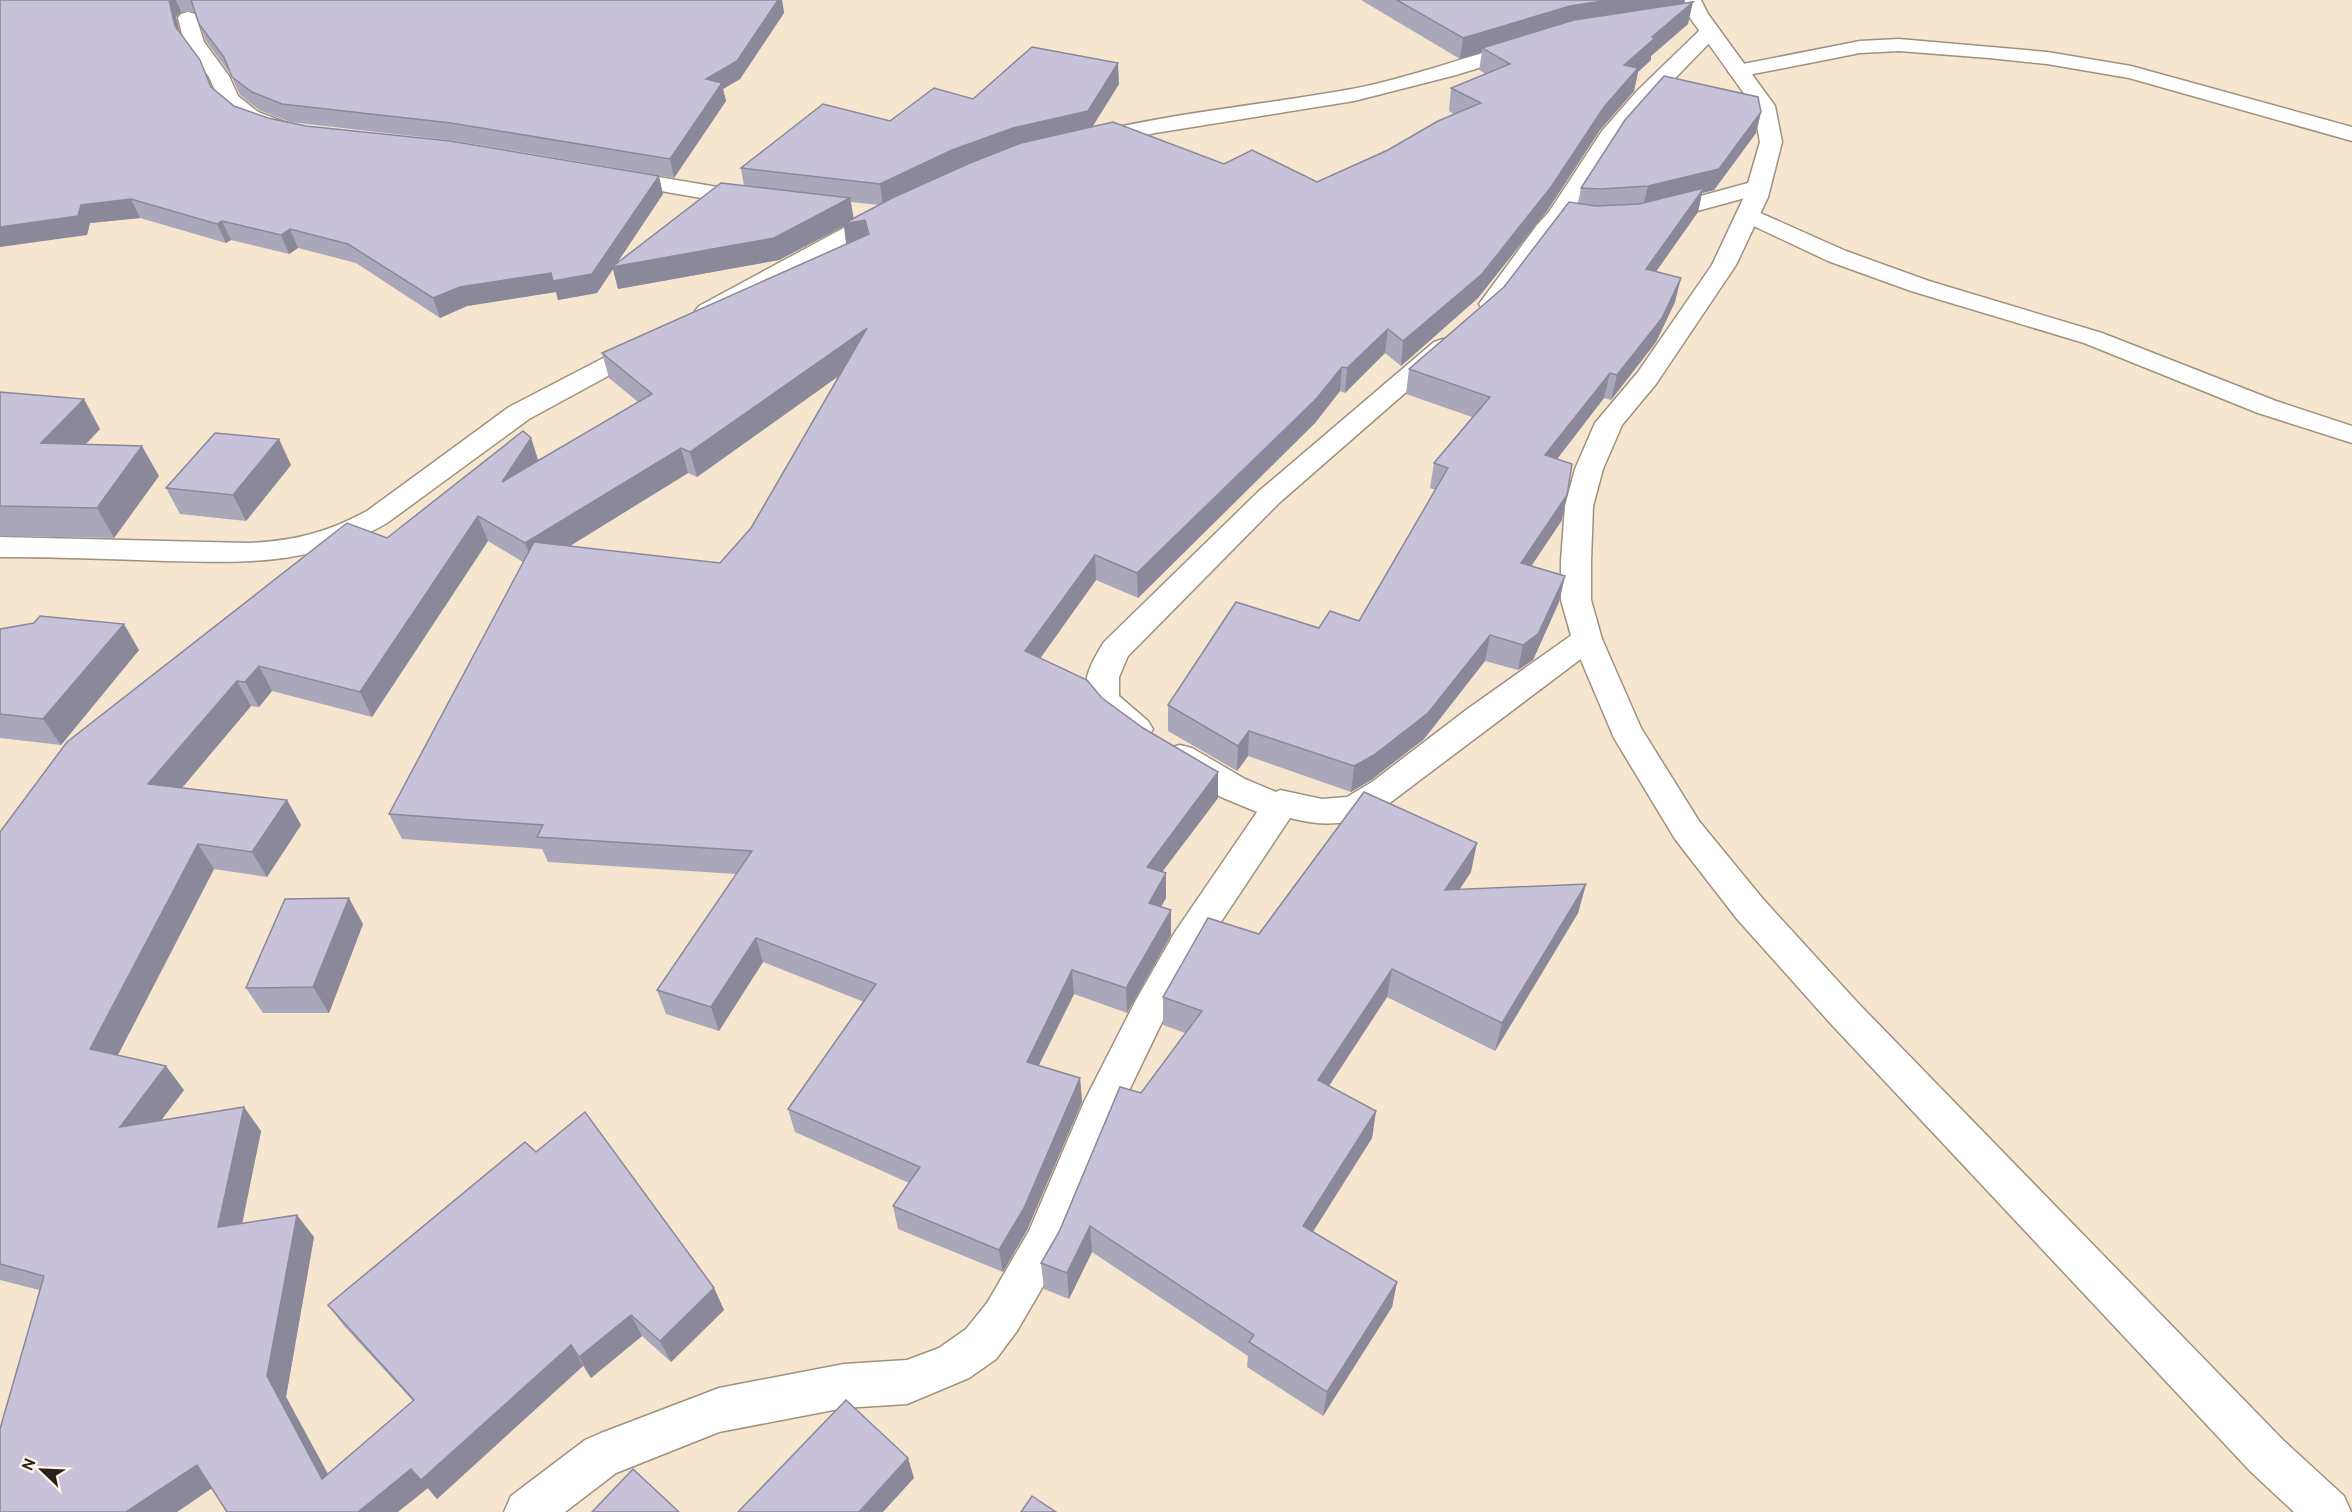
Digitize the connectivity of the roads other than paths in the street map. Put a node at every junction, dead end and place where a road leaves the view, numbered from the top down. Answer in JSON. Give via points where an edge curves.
{"nodes":[{"id":1,"x":1693,"y":16,"type":"edge"},
{"id":2,"x":188,"y":18,"type":"dead end"},
{"id":3,"x":1541,"y":42,"type":"edge"},
{"id":4,"x":1738,"y":71,"type":"junction"},
{"id":5,"x":303,"y":133,"type":"edge"},
{"id":6,"x":2352,"y":134,"type":"edge"},
{"id":7,"x":1070,"y":145,"type":"edge"},
{"id":8,"x":600,"y":174,"type":"edge"},
{"id":9,"x":1754,"y":201,"type":"junction"},
{"id":10,"x":771,"y":202,"type":"edge"},
{"id":11,"x":846,"y":209,"type":"edge"},
{"id":12,"x":1634,"y":219,"type":"edge"},
{"id":13,"x":693,"y":320,"type":"edge"},
{"id":14,"x":662,"y":337,"type":"edge"},
{"id":15,"x":2352,"y":435,"type":"edge"},
{"id":16,"x":0,"y":547,"type":"edge"},
{"id":17,"x":1587,"y":639,"type":"junction"},
{"id":18,"x":1279,"y":807,"type":"junction"},
{"id":19,"x":527,"y":1512,"type":"edge"},
{"id":20,"x":2328,"y":1512,"type":"edge"}],
"edges":[{"from":1,"to":4,"type":"street"},
{"from":1,"to":18,"type":"street","via":[[1645,96],[1610,136],[1570,218],[1545,230],[1509,281],[1468,325],[1269,497],[1115,650],[1100,683],[1106,703],[1116,713],[1157,743],[1233,788]]},
{"from":2,"to":5,"type":"street","via":[[194,42],[219,76],[229,99],[250,117]]},
{"from":3,"to":7,"type":"street","via":[[1354,95],[1155,126]]},
{"from":4,"to":6,"type":"street","via":[[1860,47],[1899,45],[1989,52],[2131,72]]},
{"from":4,"to":9,"type":"street","via":[[1764,106],[1769,124],[1771,142]]},
{"from":8,"to":10,"type":"street"},
{"from":9,"to":12,"type":"street"},
{"from":9,"to":15,"type":"street","via":[[1847,260],[2093,338],[2267,407]]},
{"from":9,"to":17,"type":"street","via":[[1724,265],[1647,378],[1609,423],[1589,469],[1580,506],[1576,561],[1576,600]]},
{"from":11,"to":13,"type":"street","via":[[896,210]]},
{"from":14,"to":16,"type":"street","via":[[519,413],[377,517],[335,540],[265,553]]},
{"from":17,"to":18,"type":"street","via":[[1358,807],[1329,812],[1280,803]]},
{"from":17,"to":20,"type":"street","via":[[1626,730],[1687,830],[1750,909],[1844,1013],[2267,1456]]},
{"from":18,"to":19,"type":"street","via":[[1188,942],[1149,1011],[1104,1102],[1045,1243],[1002,1317],[981,1344],[954,1363],[907,1382],[844,1386],[719,1410],[601,1456]]}]}
